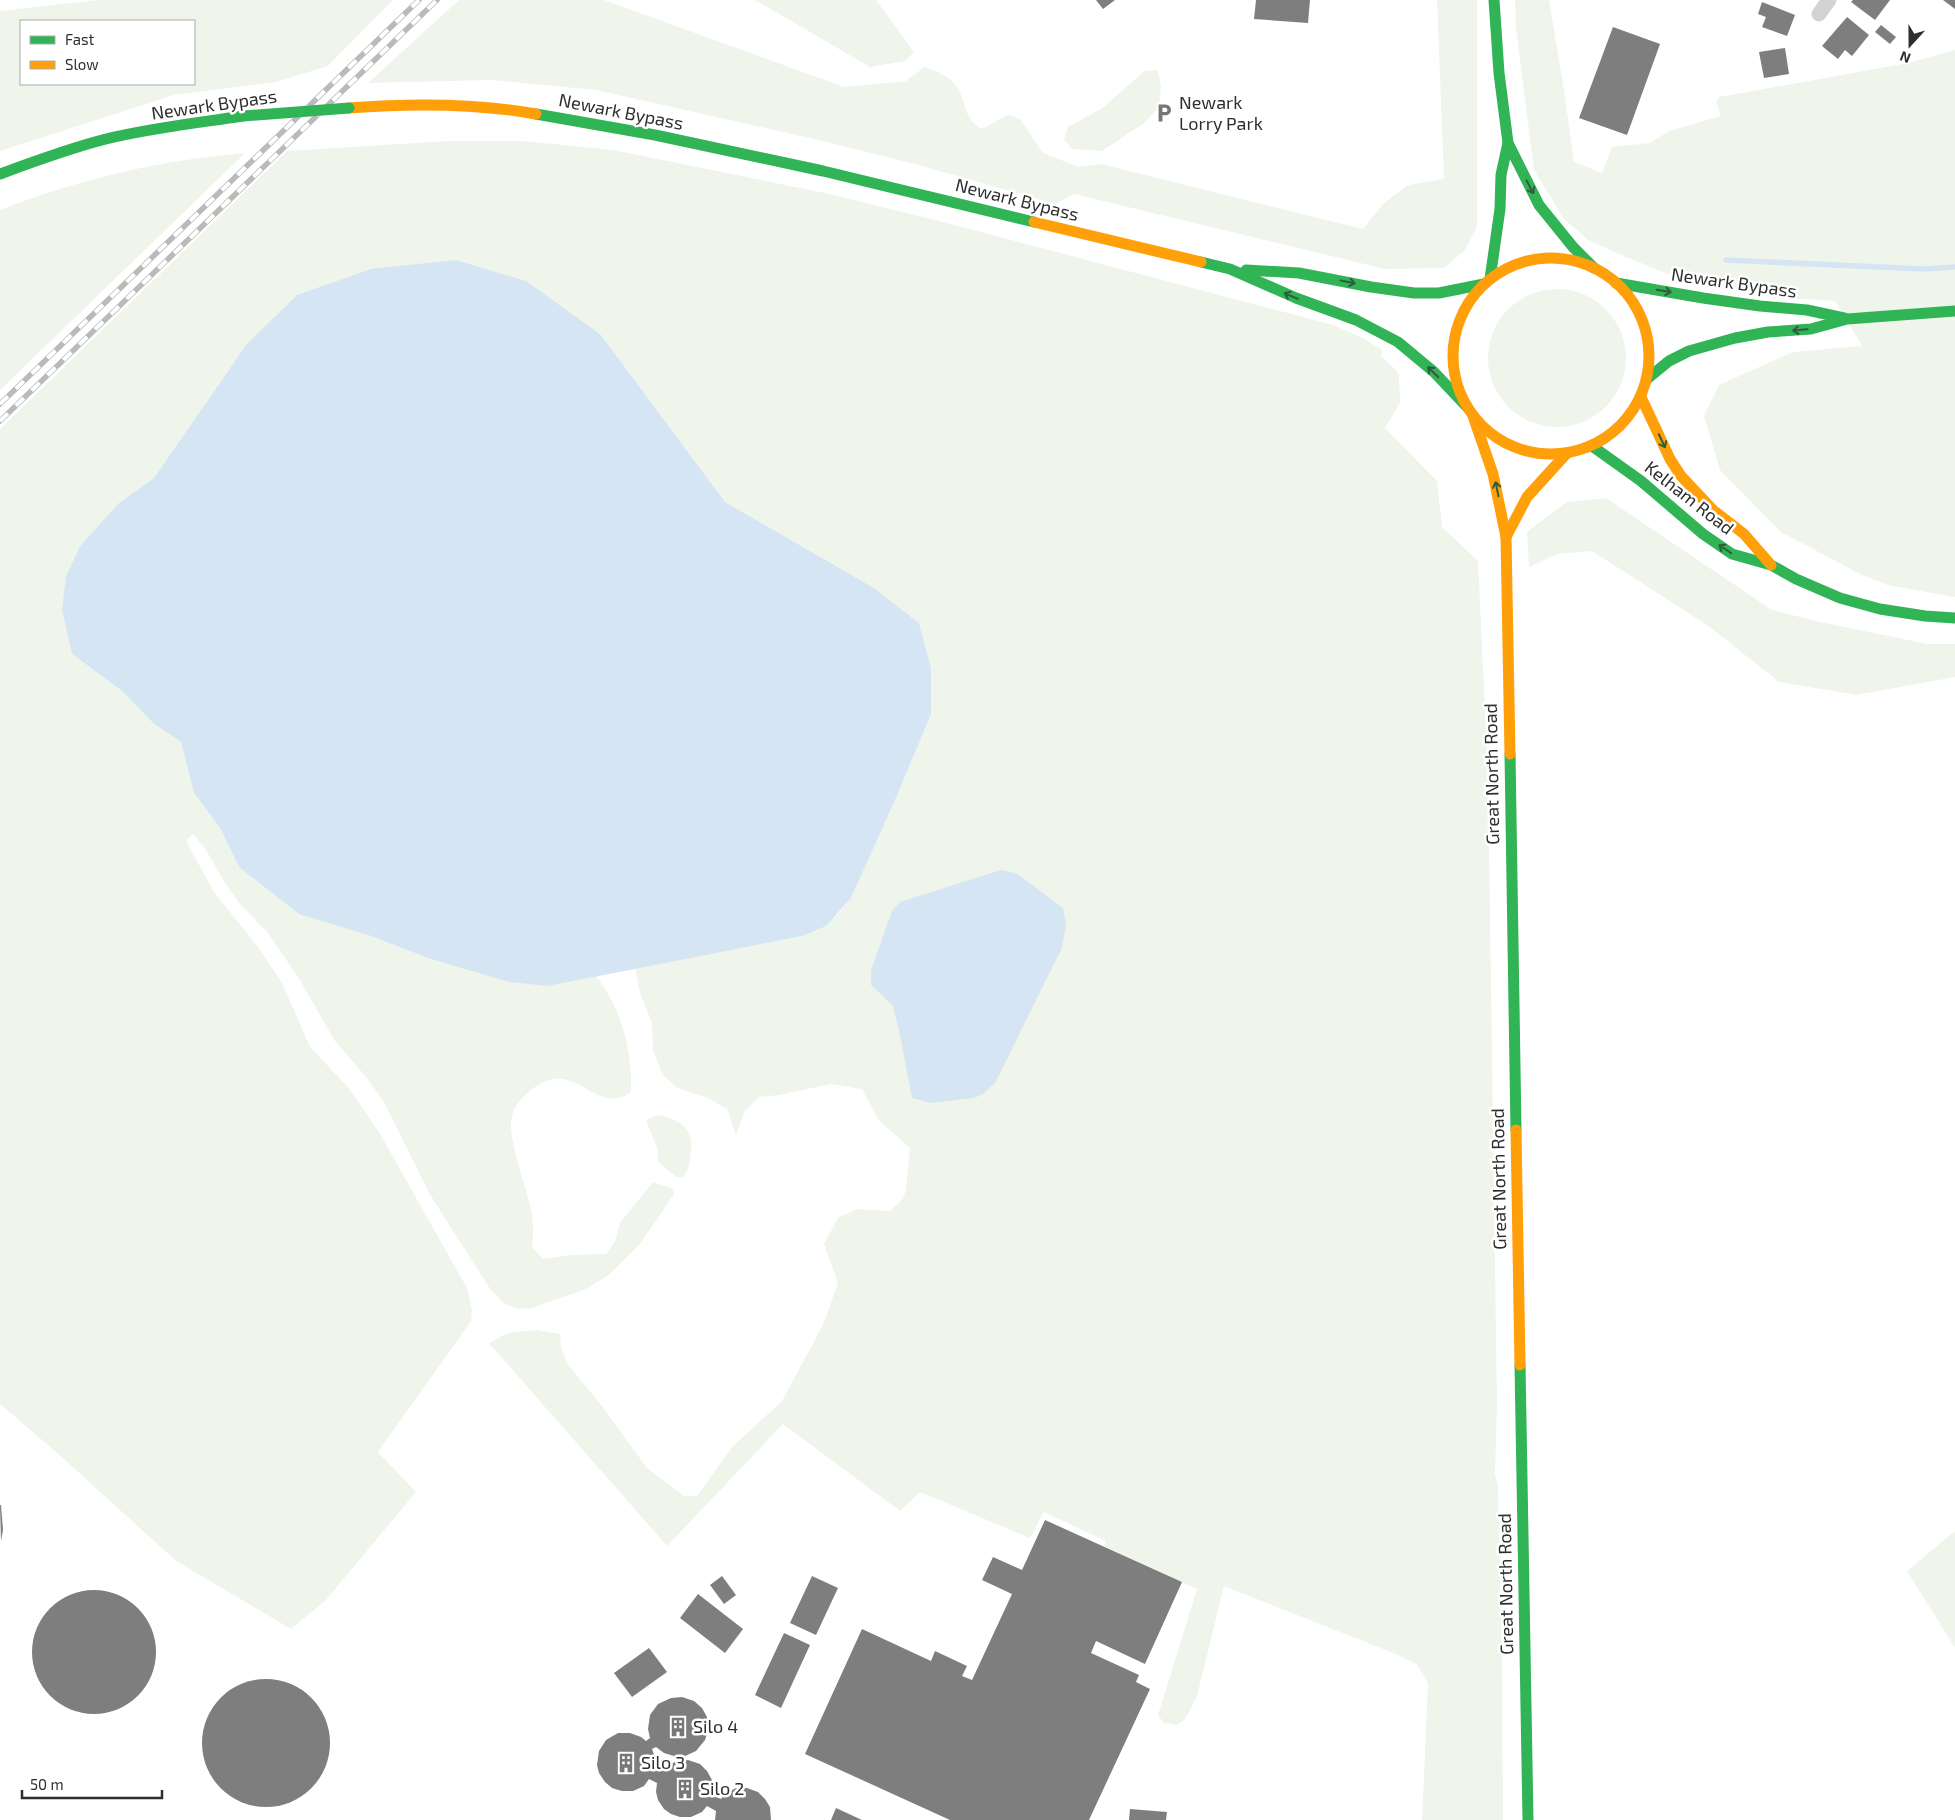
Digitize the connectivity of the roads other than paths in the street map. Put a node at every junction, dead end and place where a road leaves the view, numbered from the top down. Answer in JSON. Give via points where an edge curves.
{"nodes":[{"id":1,"x":1494,"y":0,"type":"edge"},
{"id":2,"x":1829,"y":0,"type":"edge"},
{"id":3,"x":1819,"y":14,"type":"dead end"},
{"id":4,"x":1508,"y":143,"type":"junction"},
{"id":5,"x":0,"y":174,"type":"edge"},
{"id":6,"x":1594,"y":268,"type":"junction"},
{"id":7,"x":1230,"y":270,"type":"junction"},
{"id":8,"x":1487,"y":282,"type":"junction"},
{"id":9,"x":1616,"y":282,"type":"junction"},
{"id":10,"x":1955,"y":311,"type":"edge"},
{"id":11,"x":1847,"y":319,"type":"junction"},
{"id":12,"x":1647,"y":379,"type":"junction"},
{"id":13,"x":1641,"y":397,"type":"junction"},
{"id":14,"x":1470,"y":411,"type":"junction"},
{"id":15,"x":1592,"y":446,"type":"junction"},
{"id":16,"x":1567,"y":454,"type":"junction"},
{"id":17,"x":1506,"y":537,"type":"junction"},
{"id":18,"x":1771,"y":566,"type":"junction"},
{"id":19,"x":1955,"y":618,"type":"edge"},
{"id":20,"x":1528,"y":1820,"type":"edge"}],
"edges":[{"from":1,"to":4,"type":"main road"},
{"from":2,"to":3,"type":"street"},
{"from":4,"to":6,"type":"main road","one_way":true,"via":[[1539,205]]},
{"from":4,"to":8,"type":"main road"},
{"from":5,"to":7,"type":"main road","name":"Newark Bypass","bridge":true,"via":[[119,136],[181,125],[243,116],[398,104],[460,105],[530,112],[823,171]]},
{"from":6,"to":8,"type":"main road","via":[[1575,261],[1544,258],[1514,266]]},
{"from":6,"to":9,"type":"main road"},
{"from":7,"to":8,"type":"main road","name":"Newark Bypass","one_way":true,"via":[[1299,273],[1414,293],[1440,293]]},
{"from":14,"to":7,"type":"main road","name":"Newark Bypass","one_way":true,"via":[[1434,372],[1398,342],[1356,320]]},
{"from":8,"to":14,"type":"main road","name":"Great North Road","via":[[1461,317],[1454,347],[1455,378]]},
{"from":9,"to":11,"type":"main road","name":"Newark Bypass","one_way":true,"via":[[1703,298],[1807,310]]},
{"from":9,"to":12,"type":"main road","via":[[1634,302],[1645,326],[1650,352]]},
{"from":10,"to":11,"type":"main road","name":"Newark Bypass"},
{"from":11,"to":12,"type":"main road","name":"Newark Bypass","one_way":true,"via":[[1811,329],[1735,338],[1689,351],[1669,360]]},
{"from":12,"to":13,"type":"main road"},
{"from":13,"to":15,"type":"main road","via":[[1622,426]]},
{"from":13,"to":18,"type":"main road","name":"Kelham Road","one_way":true,"via":[[1681,476],[1713,510],[1744,534]]},
{"from":14,"to":16,"type":"main road","name":"Newark Bypass","via":[[1496,438],[1515,448],[1546,455]]},
{"from":17,"to":14,"type":"main road","name":"Great North Road","one_way":true,"via":[[1493,474]]},
{"from":15,"to":16,"type":"main road"},
{"from":18,"to":15,"type":"main road","name":"Kelham Road","one_way":true,"via":[[1732,554]]},
{"from":16,"to":17,"type":"main road","name":"Great North Road","via":[[1527,497]]},
{"from":17,"to":20,"type":"main road","name":"Great North Road"},
{"from":18,"to":19,"type":"main road","name":"Kelham Road","via":[[1840,598],[1880,609]]}]}
